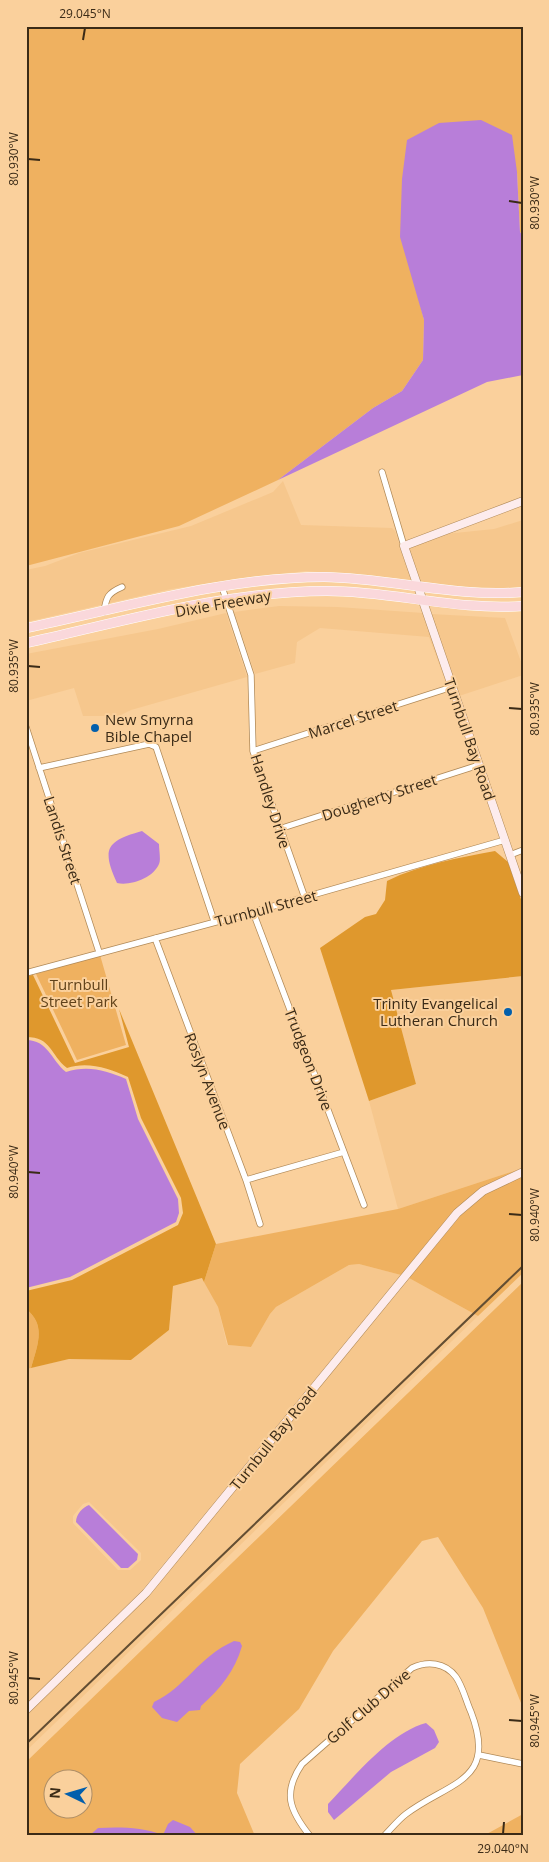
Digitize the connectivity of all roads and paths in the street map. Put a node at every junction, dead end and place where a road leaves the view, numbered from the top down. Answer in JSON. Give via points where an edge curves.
{"nodes":[{"id":1,"x":382,"y":472,"type":"dead end"},
{"id":2,"x":523,"y":502,"type":"edge"},
{"id":3,"x":404,"y":546,"type":"junction"},
{"id":4,"x":416,"y":585,"type":"junction"},
{"id":5,"x":122,"y":587,"type":"dead end"},
{"id":6,"x":222,"y":587,"type":"junction"},
{"id":7,"x":523,"y":592,"type":"edge"},
{"id":8,"x":226,"y":600,"type":"junction"},
{"id":9,"x":422,"y":600,"type":"junction"},
{"id":10,"x":523,"y":606,"type":"edge"},
{"id":11,"x":104,"y":612,"type":"junction"},
{"id":12,"x":26,"y":628,"type":"edge"},
{"id":13,"x":26,"y":642,"type":"edge"},
{"id":14,"x":452,"y":687,"type":"junction"},
{"id":15,"x":26,"y":727,"type":"edge"},
{"id":16,"x":253,"y":751,"type":"junction"},
{"id":17,"x":479,"y":765,"type":"junction"},
{"id":18,"x":40,"y":768,"type":"junction"},
{"id":19,"x":279,"y":830,"type":"junction"},
{"id":20,"x":505,"y":840,"type":"junction"},
{"id":21,"x":523,"y":850,"type":"edge"},
{"id":22,"x":510,"y":855,"type":"junction"},
{"id":23,"x":523,"y":893,"type":"edge"},
{"id":24,"x":305,"y":898,"type":"junction"},
{"id":25,"x":253,"y":912,"type":"junction"},
{"id":26,"x":214,"y":921,"type":"junction"},
{"id":27,"x":155,"y":938,"type":"junction"},
{"id":28,"x":99,"y":952,"type":"junction"},
{"id":29,"x":26,"y":973,"type":"edge"},
{"id":30,"x":344,"y":1152,"type":"junction"},
{"id":31,"x":523,"y":1172,"type":"edge"},
{"id":32,"x":246,"y":1180,"type":"junction"},
{"id":33,"x":364,"y":1206,"type":"dead end"},
{"id":34,"x":260,"y":1224,"type":"dead end"},
{"id":35,"x":26,"y":1710,"type":"edge"},
{"id":36,"x":479,"y":1755,"type":"junction"},
{"id":37,"x":523,"y":1764,"type":"edge"},
{"id":38,"x":310,"y":1836,"type":"edge"},
{"id":39,"x":384,"y":1836,"type":"edge"}],
"edges":[{"from":1,"to":3,"type":"street"},
{"from":2,"to":3,"type":"street"},
{"from":3,"to":4,"type":"street","name":"Turnbull Bay Road"},
{"from":4,"to":6,"type":"main road","name":"Dixie Freeway","via":[[322,577]]},
{"from":4,"to":7,"type":"main road","name":"Dixie Freeway","via":[[466,593]]},
{"from":4,"to":9,"type":"street","name":"Turnbull Bay Road"},
{"from":5,"to":11,"type":"street","via":[[110,592]]},
{"from":6,"to":8,"type":"street","name":"Handley Drive"},
{"from":6,"to":11,"type":"main road","name":"Dixie Freeway"},
{"from":8,"to":9,"type":"main road","name":"Dixie Freeway","via":[[329,591]]},
{"from":8,"to":13,"type":"main road","name":"Dixie Freeway"},
{"from":8,"to":16,"type":"street","name":"Handley Drive","via":[[251,675]]},
{"from":9,"to":10,"type":"main road","name":"Dixie Freeway","via":[[483,608]]},
{"from":9,"to":14,"type":"street","name":"Turnbull Bay Road"},
{"from":11,"to":12,"type":"main road","name":"Dixie Freeway"},
{"from":14,"to":16,"type":"street","name":"Marcel Street"},
{"from":14,"to":17,"type":"street","name":"Turnbull Bay Road"},
{"from":15,"to":18,"type":"street","name":"Landis Street"},
{"from":16,"to":19,"type":"street","name":"Handley Drive"},
{"from":17,"to":19,"type":"street","name":"Dougherty Street"},
{"from":17,"to":20,"type":"street","name":"Turnbull Bay Road"},
{"from":18,"to":26,"type":"street","via":[[149,744],[156,746]]},
{"from":18,"to":28,"type":"street","name":"Landis Street"},
{"from":19,"to":24,"type":"street","name":"Handley Drive"},
{"from":20,"to":22,"type":"street","name":"Turnbull Bay Road"},
{"from":20,"to":24,"type":"street","name":"Turnbull Street"},
{"from":21,"to":22,"type":"street"},
{"from":22,"to":23,"type":"street","name":"Turnbull Bay Road"},
{"from":24,"to":25,"type":"street","name":"Turnbull Street"},
{"from":25,"to":26,"type":"street","name":"Turnbull Street"},
{"from":25,"to":30,"type":"street","name":"Trudgeon Drive"},
{"from":26,"to":27,"type":"street","name":"Turnbull Street"},
{"from":27,"to":28,"type":"street","name":"Turnbull Street"},
{"from":27,"to":32,"type":"street","name":"Roslyn Avenue"},
{"from":28,"to":29,"type":"street","name":"Turnbull Street"},
{"from":30,"to":32,"type":"street"},
{"from":30,"to":33,"type":"street","name":"Trudgeon Drive"},
{"from":31,"to":35,"type":"street","name":"Turnbull Bay Road","via":[[483,1191],[457,1213],[146,1593]]},
{"from":32,"to":34,"type":"street","name":"Roslyn Avenue"},
{"from":36,"to":37,"type":"street"},
{"from":36,"to":38,"type":"street","name":"Golf Club Drive","via":[[478,1731],[457,1679],[442,1666],[428,1663],[412,1668],[295,1773],[290,1801],[296,1817]]},
{"from":36,"to":39,"type":"street","via":[[464,1778],[405,1815]]}]}
